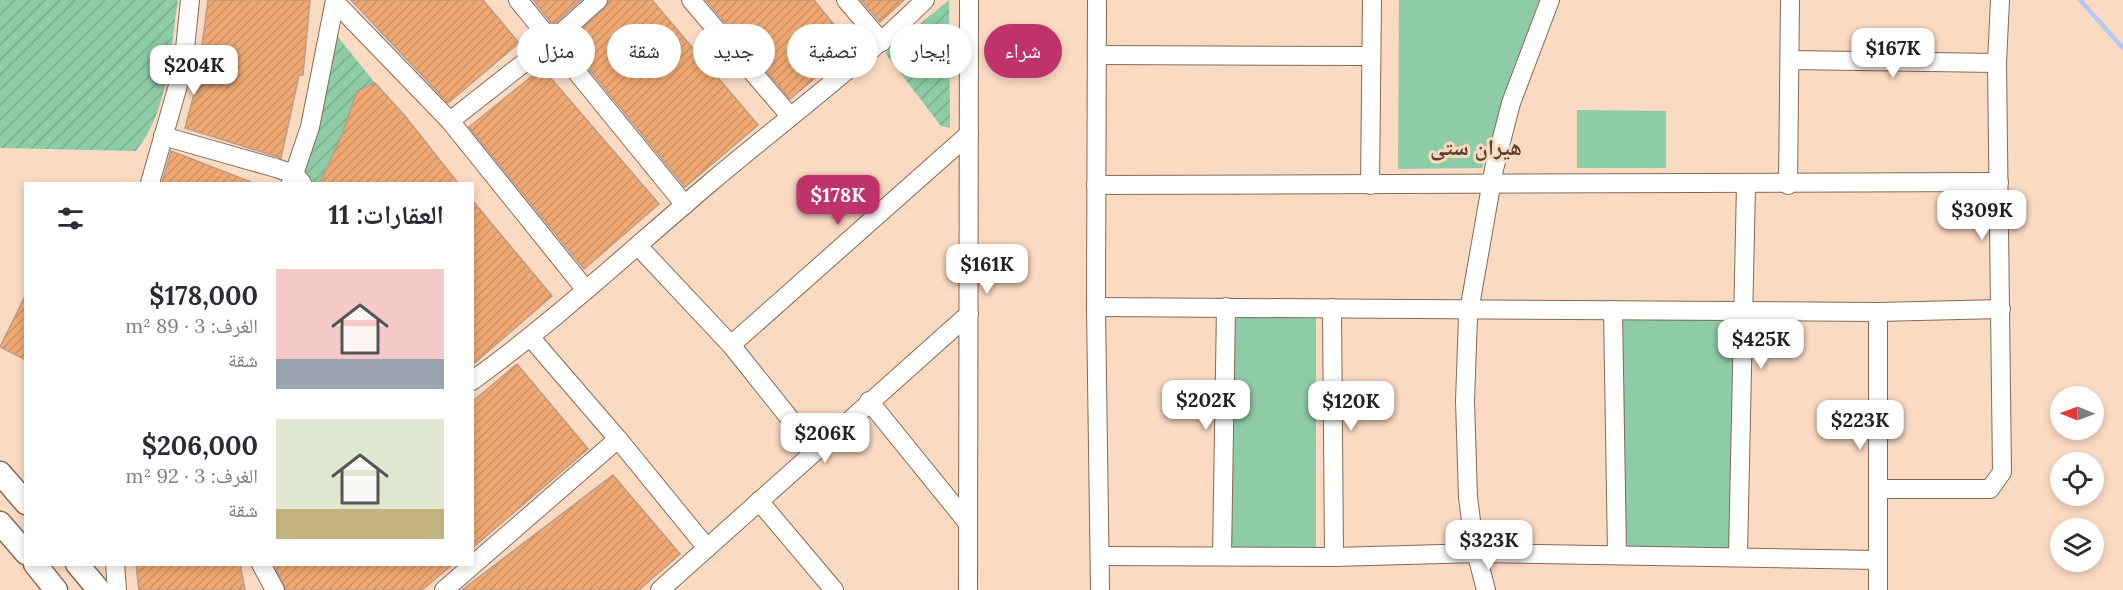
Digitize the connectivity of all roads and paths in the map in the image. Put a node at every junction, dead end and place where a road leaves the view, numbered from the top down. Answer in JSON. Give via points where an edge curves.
{"nodes":[{"id":1,"x":190,"y":0,"type":"edge"},
{"id":2,"x":518,"y":0,"type":"edge"},
{"id":3,"x":598,"y":0,"type":"edge"},
{"id":4,"x":691,"y":0,"type":"edge"},
{"id":5,"x":846,"y":0,"type":"edge"},
{"id":6,"x":925,"y":0,"type":"edge"},
{"id":7,"x":969,"y":0,"type":"edge"},
{"id":8,"x":1097,"y":0,"type":"edge"},
{"id":9,"x":1372,"y":0,"type":"edge"},
{"id":10,"x":1550,"y":0,"type":"edge"},
{"id":11,"x":1790,"y":0,"type":"edge"},
{"id":12,"x":2000,"y":0,"type":"edge"},
{"id":13,"x":335,"y":1,"type":"edge"},
{"id":14,"x":539,"y":24,"type":"edge"},
{"id":15,"x":571,"y":24,"type":"edge"},
{"id":16,"x":882,"y":42,"type":"junction"},
{"id":17,"x":1096,"y":55,"type":"junction"},
{"id":18,"x":1371,"y":56,"type":"junction"},
{"id":19,"x":1790,"y":60,"type":"junction"},
{"id":20,"x":1997,"y":63,"type":"junction"},
{"id":21,"x":517,"y":68,"type":"edge"},
{"id":22,"x":584,"y":78,"type":"edge"},
{"id":23,"x":790,"y":116,"type":"junction"},
{"id":24,"x":450,"y":121,"type":"junction"},
{"id":25,"x":969,"y":134,"type":"junction"},
{"id":26,"x":163,"y":136,"type":"junction"},
{"id":27,"x":296,"y":180,"type":"edge"},
{"id":28,"x":150,"y":182,"type":"edge"},
{"id":29,"x":2000,"y":182,"type":"junction"},
{"id":30,"x":1096,"y":185,"type":"junction"},
{"id":31,"x":1370,"y":185,"type":"junction"},
{"id":32,"x":1491,"y":185,"type":"junction"},
{"id":33,"x":1746,"y":185,"type":"junction"},
{"id":34,"x":1788,"y":185,"type":"junction"},
{"id":35,"x":685,"y":204,"type":"junction"},
{"id":36,"x":639,"y":246,"type":"junction"},
{"id":37,"x":586,"y":290,"type":"junction"},
{"id":38,"x":1096,"y":307,"type":"junction"},
{"id":39,"x":1226,"y":307,"type":"junction"},
{"id":40,"x":1332,"y":308,"type":"junction"},
{"id":41,"x":1471,"y":309,"type":"junction"},
{"id":42,"x":2001,"y":309,"type":"junction"},
{"id":43,"x":1612,"y":310,"type":"junction"},
{"id":44,"x":1745,"y":311,"type":"junction"},
{"id":45,"x":1878,"y":312,"type":"junction"},
{"id":46,"x":969,"y":314,"type":"junction"},
{"id":47,"x":531,"y":338,"type":"junction"},
{"id":48,"x":731,"y":345,"type":"junction"},
{"id":49,"x":474,"y":380,"type":"edge"},
{"id":50,"x":869,"y":401,"type":"junction"},
{"id":51,"x":618,"y":439,"type":"junction"},
{"id":52,"x":815,"y":450,"type":"junction"},
{"id":53,"x":0,"y":473,"type":"edge"},
{"id":54,"x":1878,"y":489,"type":"junction"},
{"id":55,"x":24,"y":501,"type":"edge"},
{"id":56,"x":759,"y":501,"type":"junction"},
{"id":57,"x":967,"y":522,"type":"junction"},
{"id":58,"x":0,"y":523,"type":"edge"},
{"id":59,"x":707,"y":548,"type":"junction"},
{"id":60,"x":24,"y":551,"type":"edge"},
{"id":61,"x":1478,"y":554,"type":"junction"},
{"id":62,"x":1617,"y":554,"type":"junction"},
{"id":63,"x":1222,"y":555,"type":"junction"},
{"id":64,"x":1738,"y":555,"type":"junction"},
{"id":65,"x":1100,"y":556,"type":"junction"},
{"id":66,"x":1334,"y":557,"type":"junction"},
{"id":67,"x":1878,"y":560,"type":"junction"},
{"id":68,"x":474,"y":564,"type":"edge"},
{"id":69,"x":37,"y":566,"type":"edge"},
{"id":70,"x":79,"y":566,"type":"edge"},
{"id":71,"x":115,"y":566,"type":"edge"},
{"id":72,"x":262,"y":566,"type":"edge"},
{"id":73,"x":472,"y":566,"type":"edge"},
{"id":74,"x":56,"y":590,"type":"edge"},
{"id":75,"x":99,"y":590,"type":"edge"},
{"id":76,"x":117,"y":590,"type":"edge"},
{"id":77,"x":275,"y":590,"type":"edge"},
{"id":78,"x":444,"y":590,"type":"edge"},
{"id":79,"x":660,"y":590,"type":"edge"},
{"id":80,"x":834,"y":590,"type":"edge"},
{"id":81,"x":968,"y":590,"type":"edge"},
{"id":82,"x":1100,"y":590,"type":"edge"},
{"id":83,"x":1486,"y":590,"type":"edge"},
{"id":84,"x":1878,"y":590,"type":"edge"}],
"edges":[{"from":1,"to":26,"type":"street","via":[[183,68]]},
{"from":2,"to":14,"type":"street"},
{"from":3,"to":15,"type":"street"},
{"from":4,"to":23,"type":"street"},
{"from":5,"to":16,"type":"street"},
{"from":6,"to":16,"type":"street"},
{"from":7,"to":25,"type":"street"},
{"from":8,"to":17,"type":"street"},
{"from":9,"to":18,"type":"street"},
{"from":10,"to":32,"type":"street","via":[[1511,103]]},
{"from":11,"to":19,"type":"street"},
{"from":12,"to":20,"type":"street"},
{"from":13,"to":24,"type":"street"},
{"from":13,"to":27,"type":"street"},
{"from":16,"to":23,"type":"street"},
{"from":17,"to":18,"type":"street"},
{"from":17,"to":30,"type":"street"},
{"from":18,"to":31,"type":"street"},
{"from":19,"to":20,"type":"street"},
{"from":19,"to":34,"type":"street"},
{"from":20,"to":29,"type":"street"},
{"from":21,"to":24,"type":"street"},
{"from":22,"to":35,"type":"street"},
{"from":23,"to":35,"type":"street"},
{"from":24,"to":37,"type":"street"},
{"from":25,"to":46,"type":"street"},
{"from":25,"to":48,"type":"street"},
{"from":26,"to":27,"type":"street"},
{"from":26,"to":28,"type":"street"},
{"from":29,"to":34,"type":"street"},
{"from":29,"to":42,"type":"street"},
{"from":30,"to":31,"type":"street"},
{"from":30,"to":38,"type":"street"},
{"from":31,"to":32,"type":"street"},
{"from":32,"to":33,"type":"street"},
{"from":32,"to":41,"type":"street"},
{"from":33,"to":34,"type":"street"},
{"from":33,"to":44,"type":"street"},
{"from":35,"to":36,"type":"street"},
{"from":36,"to":37,"type":"street"},
{"from":36,"to":48,"type":"street"},
{"from":37,"to":47,"type":"street"},
{"from":38,"to":39,"type":"street"},
{"from":38,"to":65,"type":"street"},
{"from":39,"to":40,"type":"street"},
{"from":39,"to":63,"type":"street"},
{"from":40,"to":41,"type":"street"},
{"from":40,"to":66,"type":"street"},
{"from":41,"to":43,"type":"street"},
{"from":41,"to":61,"type":"street","via":[[1465,448]]},
{"from":42,"to":45,"type":"street"},
{"from":42,"to":54,"type":"street","via":[[2002,472],[1990,489]]},
{"from":43,"to":44,"type":"street"},
{"from":43,"to":62,"type":"street"},
{"from":44,"to":45,"type":"street"},
{"from":44,"to":64,"type":"street"},
{"from":45,"to":54,"type":"street"},
{"from":46,"to":50,"type":"street"},
{"from":46,"to":57,"type":"street"},
{"from":47,"to":49,"type":"street"},
{"from":47,"to":51,"type":"street"},
{"from":48,"to":52,"type":"street"},
{"from":50,"to":52,"type":"street"},
{"from":50,"to":57,"type":"street"},
{"from":51,"to":59,"type":"street"},
{"from":51,"to":68,"type":"street"},
{"from":52,"to":56,"type":"street"},
{"from":53,"to":55,"type":"street"},
{"from":54,"to":67,"type":"street"},
{"from":56,"to":59,"type":"street"},
{"from":56,"to":80,"type":"street"},
{"from":57,"to":81,"type":"street"},
{"from":58,"to":60,"type":"street"},
{"from":59,"to":79,"type":"street"},
{"from":61,"to":62,"type":"street"},
{"from":61,"to":66,"type":"street"},
{"from":61,"to":83,"type":"street"},
{"from":62,"to":64,"type":"street"},
{"from":63,"to":65,"type":"street"},
{"from":63,"to":66,"type":"street"},
{"from":64,"to":67,"type":"street"},
{"from":65,"to":82,"type":"street"},
{"from":67,"to":84,"type":"street"},
{"from":69,"to":74,"type":"street"},
{"from":70,"to":75,"type":"street"},
{"from":71,"to":76,"type":"street"},
{"from":72,"to":77,"type":"street"},
{"from":73,"to":78,"type":"street"}]}
